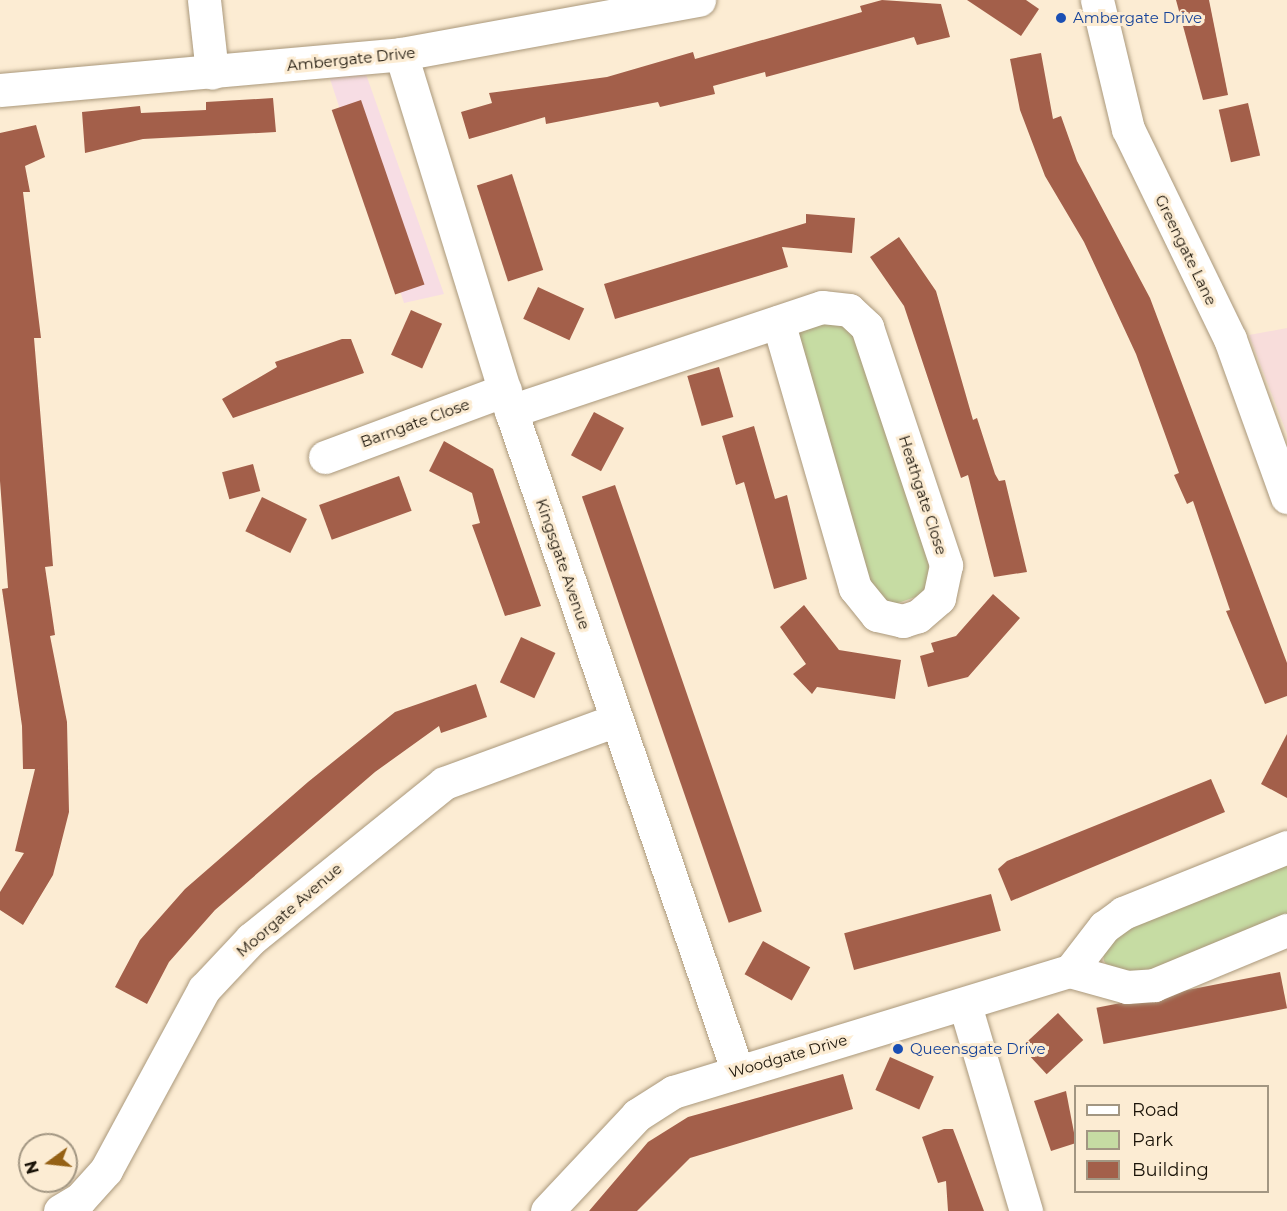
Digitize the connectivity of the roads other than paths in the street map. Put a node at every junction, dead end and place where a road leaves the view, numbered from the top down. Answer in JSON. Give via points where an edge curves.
{"nodes":[{"id":1,"x":204,"y":0,"type":"edge"},
{"id":2,"x":699,"y":0,"type":"edge"},
{"id":3,"x":1097,"y":0,"type":"edge"},
{"id":4,"x":401,"y":54,"type":"junction"},
{"id":5,"x":212,"y":73,"type":"junction"},
{"id":6,"x":0,"y":90,"type":"edge"},
{"id":7,"x":778,"y":322,"type":"junction"},
{"id":8,"x":508,"y":400,"type":"junction"},
{"id":9,"x":317,"y":460,"type":"dead end"},
{"id":10,"x":1287,"y":497,"type":"edge"},
{"id":11,"x":616,"y":720,"type":"junction"},
{"id":12,"x":1287,"y":846,"type":"edge"},
{"id":13,"x":1287,"y":930,"type":"edge"},
{"id":14,"x":1070,"y":971,"type":"junction"},
{"id":15,"x":964,"y":1005,"type":"junction"},
{"id":16,"x":736,"y":1070,"type":"junction"},
{"id":17,"x":60,"y":1211,"type":"edge"},
{"id":18,"x":547,"y":1211,"type":"edge"},
{"id":19,"x":1026,"y":1211,"type":"edge"}],
"edges":[{"from":1,"to":5,"type":"street"},
{"from":2,"to":4,"type":"street","name":"Ambergate Drive"},
{"from":3,"to":10,"type":"street","name":"Greengate Lane","via":[[1128,129],[1230,339]]},
{"from":4,"to":5,"type":"street","name":"Ambergate Drive"},
{"from":4,"to":8,"type":"street","name":"Kingsgate Avenue"},
{"from":5,"to":6,"type":"street","name":"Ambergate Drive"},
{"from":7,"to":7,"type":"street","name":"Heathgate Close","via":[[834,306],[858,315],[867,327],[946,565],[939,598],[918,616],[903,621],[877,615],[855,588]]},
{"from":7,"to":8,"type":"street","name":"Heathgate Close"},
{"from":8,"to":9,"type":"street","name":"Barngate Close"},
{"from":8,"to":11,"type":"street","name":"Kingsgate Avenue"},
{"from":11,"to":16,"type":"street","name":"Kingsgate Avenue"},
{"from":11,"to":17,"type":"street","name":"Moorgate Avenue","via":[[444,783],[251,939],[204,989],[106,1170],[80,1199]]},
{"from":12,"to":14,"type":"street","via":[[1123,913],[1104,927]]},
{"from":13,"to":14,"type":"street","via":[[1154,985],[1127,987]]},
{"from":14,"to":15,"type":"street","name":"Woodgate Drive"},
{"from":15,"to":16,"type":"street","name":"Woodgate Drive"},
{"from":15,"to":19,"type":"street"},
{"from":16,"to":18,"type":"street","name":"Woodgate Drive","via":[[673,1092],[637,1115]]}]}
